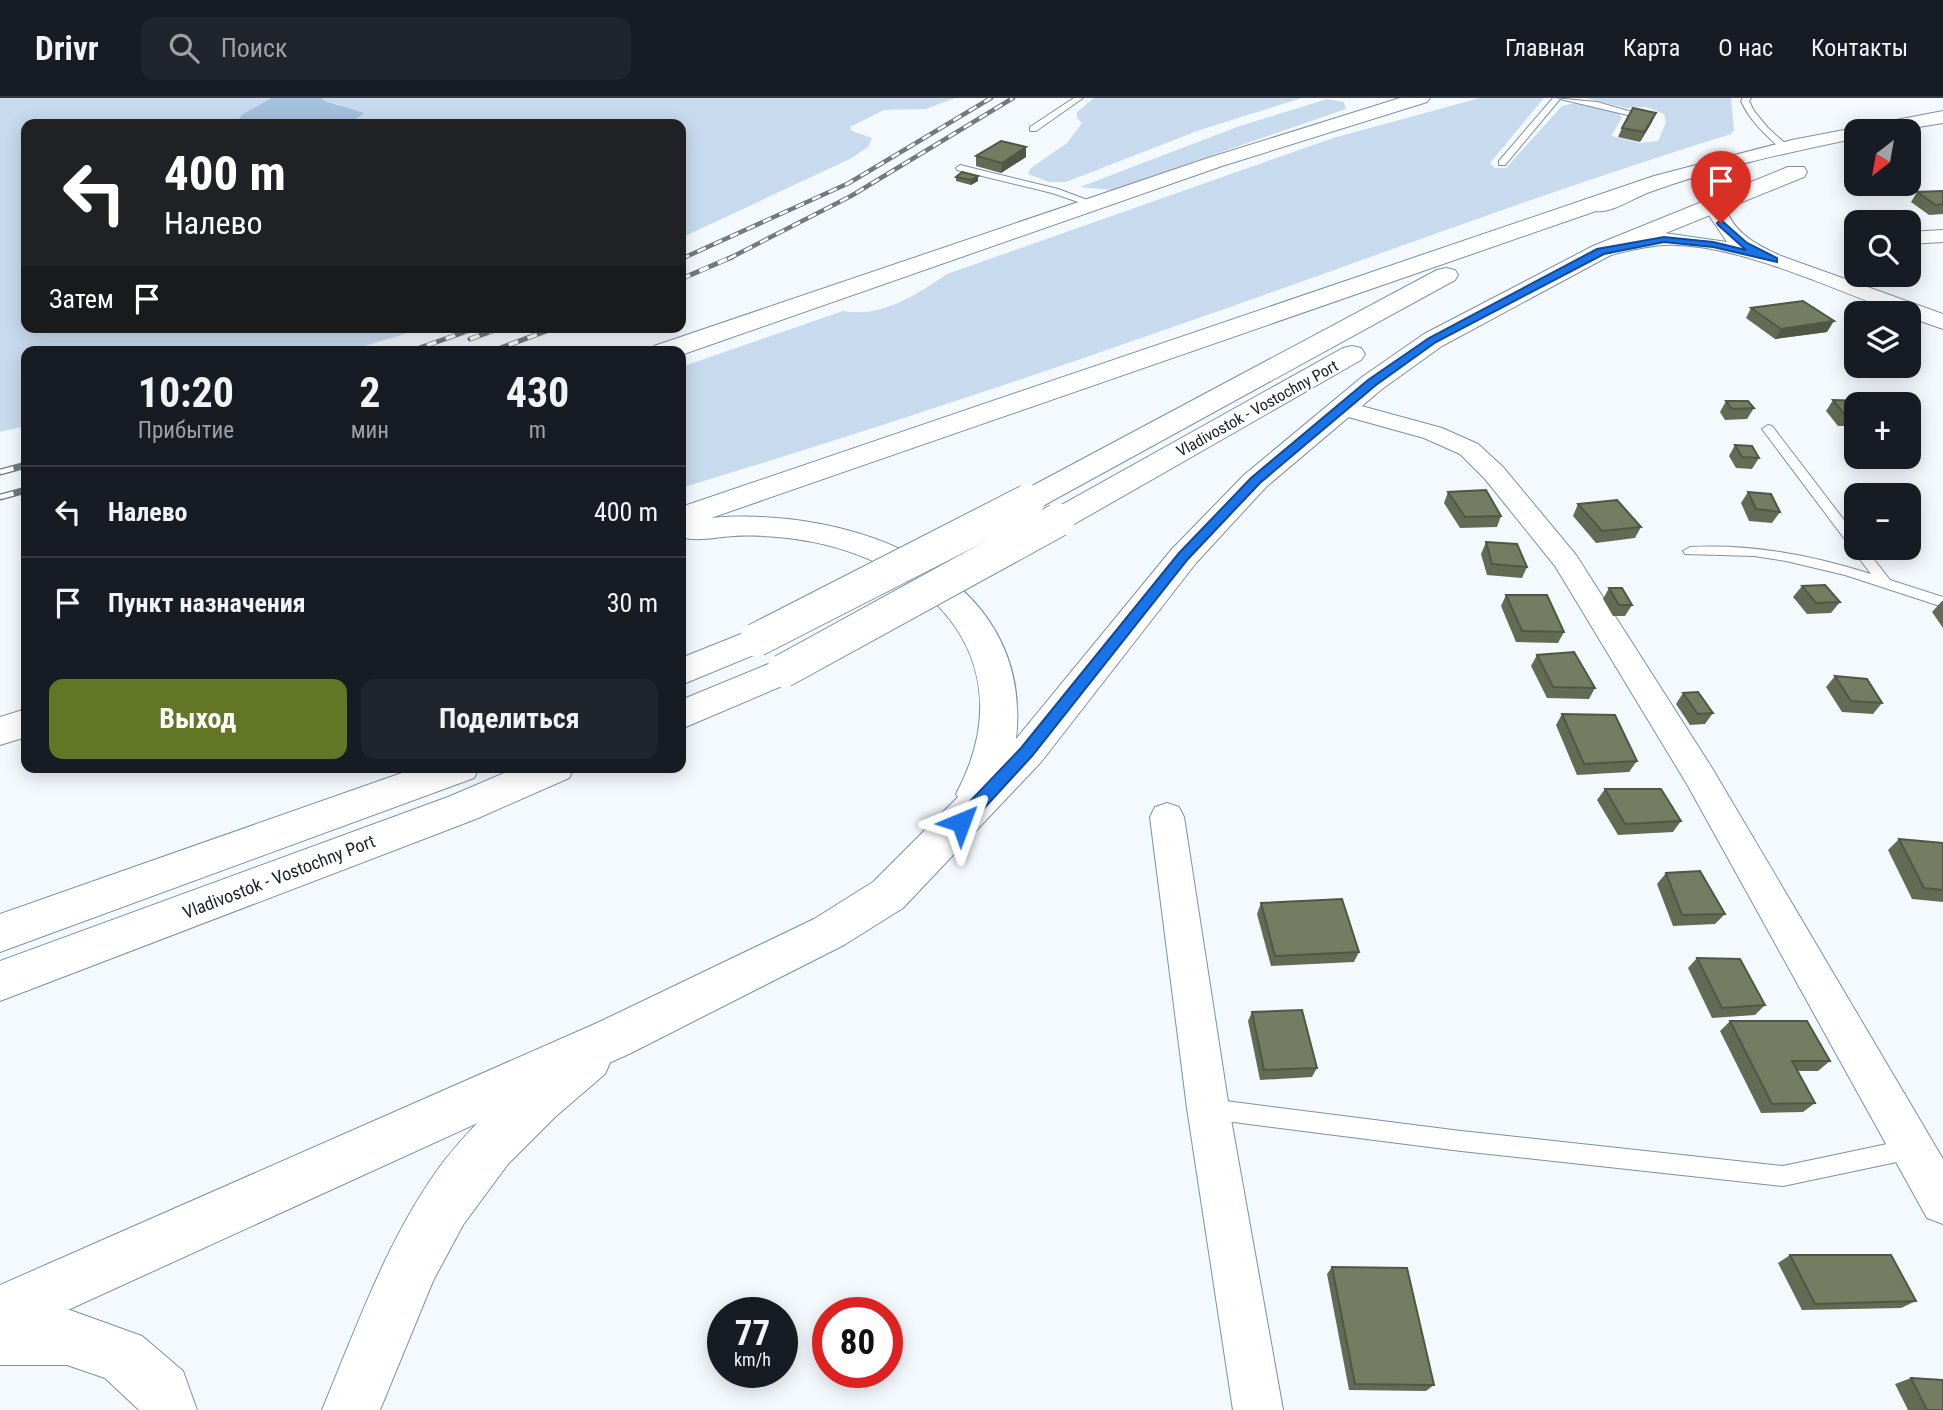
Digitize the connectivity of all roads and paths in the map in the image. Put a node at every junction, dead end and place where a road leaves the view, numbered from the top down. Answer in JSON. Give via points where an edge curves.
{"nodes":[{"id":1,"x":1079,"y":98,"type":"edge"},
{"id":2,"x":1420,"y":98,"type":"edge"},
{"id":3,"x":1558,"y":98,"type":"edge"},
{"id":4,"x":1563,"y":98,"type":"edge"},
{"id":5,"x":1747,"y":98,"type":"edge"},
{"id":6,"x":1943,"y":117,"type":"edge"},
{"id":7,"x":1651,"y":119,"type":"edge"},
{"id":8,"x":1922,"y":121,"type":"edge"},
{"id":9,"x":1033,"y":129,"type":"dead end"},
{"id":10,"x":1844,"y":140,"type":"edge"},
{"id":11,"x":1800,"y":162,"type":"junction"},
{"id":12,"x":1502,"y":163,"type":"dead end"},
{"id":13,"x":960,"y":168,"type":"dead end"},
{"id":14,"x":1623,"y":194,"type":"junction"},
{"id":15,"x":1723,"y":201,"type":"junction"},
{"id":16,"x":1093,"y":204,"type":"junction"},
{"id":17,"x":1943,"y":236,"type":"edge"},
{"id":18,"x":1921,"y":237,"type":"edge"},
{"id":19,"x":1601,"y":251,"type":"junction"},
{"id":20,"x":1774,"y":260,"type":"junction"},
{"id":21,"x":1501,"y":276,"type":"dead end"},
{"id":22,"x":1890,"y":287,"type":"edge"},
{"id":23,"x":1464,"y":292,"type":"dead end"},
{"id":24,"x":1887,"y":301,"type":"edge"},
{"id":25,"x":1904,"y":301,"type":"edge"},
{"id":26,"x":1921,"y":313,"type":"edge"},
{"id":27,"x":1943,"y":322,"type":"edge"},
{"id":28,"x":680,"y":346,"type":"edge"},
{"id":29,"x":1343,"y":408,"type":"junction"},
{"id":30,"x":1768,"y":429,"type":"dead end"},
{"id":31,"x":686,"y":517,"type":"edge"},
{"id":32,"x":1844,"y":530,"type":"edge"},
{"id":33,"x":686,"y":531,"type":"edge"},
{"id":34,"x":1690,"y":551,"type":"dead end"},
{"id":35,"x":1867,"y":560,"type":"edge"},
{"id":36,"x":1885,"y":584,"type":"junction"},
{"id":37,"x":1943,"y":602,"type":"edge"},
{"id":38,"x":686,"y":671,"type":"edge"},
{"id":39,"x":686,"y":713,"type":"edge"},
{"id":40,"x":446,"y":773,"type":"edge"},
{"id":41,"x":543,"y":773,"type":"edge"},
{"id":42,"x":1167,"y":817,"type":"dead end"},
{"id":43,"x":928,"y":857,"type":"junction"},
{"id":44,"x":0,"y":933,"type":"edge"},
{"id":45,"x":0,"y":981,"type":"edge"},
{"id":46,"x":614,"y":1038,"type":"junction"},
{"id":47,"x":1208,"y":1108,"type":"junction"},
{"id":48,"x":1927,"y":1148,"type":"edge"},
{"id":49,"x":1943,"y":1202,"type":"edge"},
{"id":50,"x":0,"y":1313,"type":"edge"},
{"id":51,"x":0,"y":1338,"type":"edge"},
{"id":52,"x":168,"y":1410,"type":"edge"},
{"id":53,"x":351,"y":1410,"type":"edge"},
{"id":54,"x":1258,"y":1410,"type":"edge"}],
"edges":[{"from":1,"to":9,"type":"lane"},
{"from":2,"to":16,"type":"main road"},
{"from":3,"to":12,"type":"lane"},
{"from":4,"to":7,"type":"lane"},
{"from":5,"to":11,"type":"lane","via":[[1750,113]]},
{"from":6,"to":8,"type":"main road","name":"Vladivostok - Vostochny Port"},
{"from":10,"to":11,"type":"main road","name":"Vladivostok - Vostochny Port"},
{"from":11,"to":14,"type":"main road","name":"Vladivostok - Vostochny Port"},
{"from":11,"to":15,"type":"main road"},
{"from":11,"to":21,"type":"main road","name":"Vladivostok - Vostochny Port","via":[[1664,206]]},
{"from":13,"to":16,"type":"lane"},
{"from":14,"to":31,"type":"main road"},
{"from":14,"to":38,"type":"main road","name":"Vladivostok - Vostochny Port","bridge":true,"via":[[1426,284],[1028,501],[756,640]]},
{"from":15,"to":19,"type":"main road"},
{"from":15,"to":20,"type":"street","via":[[1718,214],[1730,233]]},
{"from":16,"to":28,"type":"main road"},
{"from":17,"to":18,"type":"street"},
{"from":19,"to":20,"type":"street","via":[[1664,239],[1713,244]]},
{"from":19,"to":29,"type":"main road","via":[[1433,340]]},
{"from":20,"to":24,"type":"street"},
{"from":22,"to":25,"type":"street"},
{"from":23,"to":39,"type":"main road","name":"Vladivostok - Vostochny Port","bridge":true,"via":[[783,671]]},
{"from":26,"to":27,"type":"street"},
{"from":29,"to":43,"type":"main road","via":[[1255,481],[1184,556],[1027,752]]},
{"from":29,"to":48,"type":"street","via":[[1433,433],[1469,449],[1566,561]]},
{"from":30,"to":32,"type":"lane"},
{"from":33,"to":43,"type":"main road","via":[[744,525],[827,534],[900,561],[958,604],[991,658],[999,689],[1000,722],[979,790]]},
{"from":34,"to":36,"type":"lane","via":[[1764,552]]},
{"from":35,"to":36,"type":"lane"},
{"from":36,"to":37,"type":"lane"},
{"from":40,"to":44,"type":"main road"},
{"from":41,"to":45,"type":"main road","name":"Vladivostok - Vostochny Port","via":[[450,813]]},
{"from":42,"to":47,"type":"street"},
{"from":43,"to":46,"type":"main road","via":[[888,895],[829,932]]},
{"from":46,"to":50,"type":"main road"},
{"from":46,"to":53,"type":"main road","via":[[510,1126],[462,1180],[424,1240]]},
{"from":47,"to":48,"type":"lane","via":[[1783,1176]]},
{"from":47,"to":54,"type":"street"},
{"from":48,"to":49,"type":"street"},
{"from":51,"to":52,"type":"main road","via":[[67,1337],[122,1356],[163,1391]]}]}
